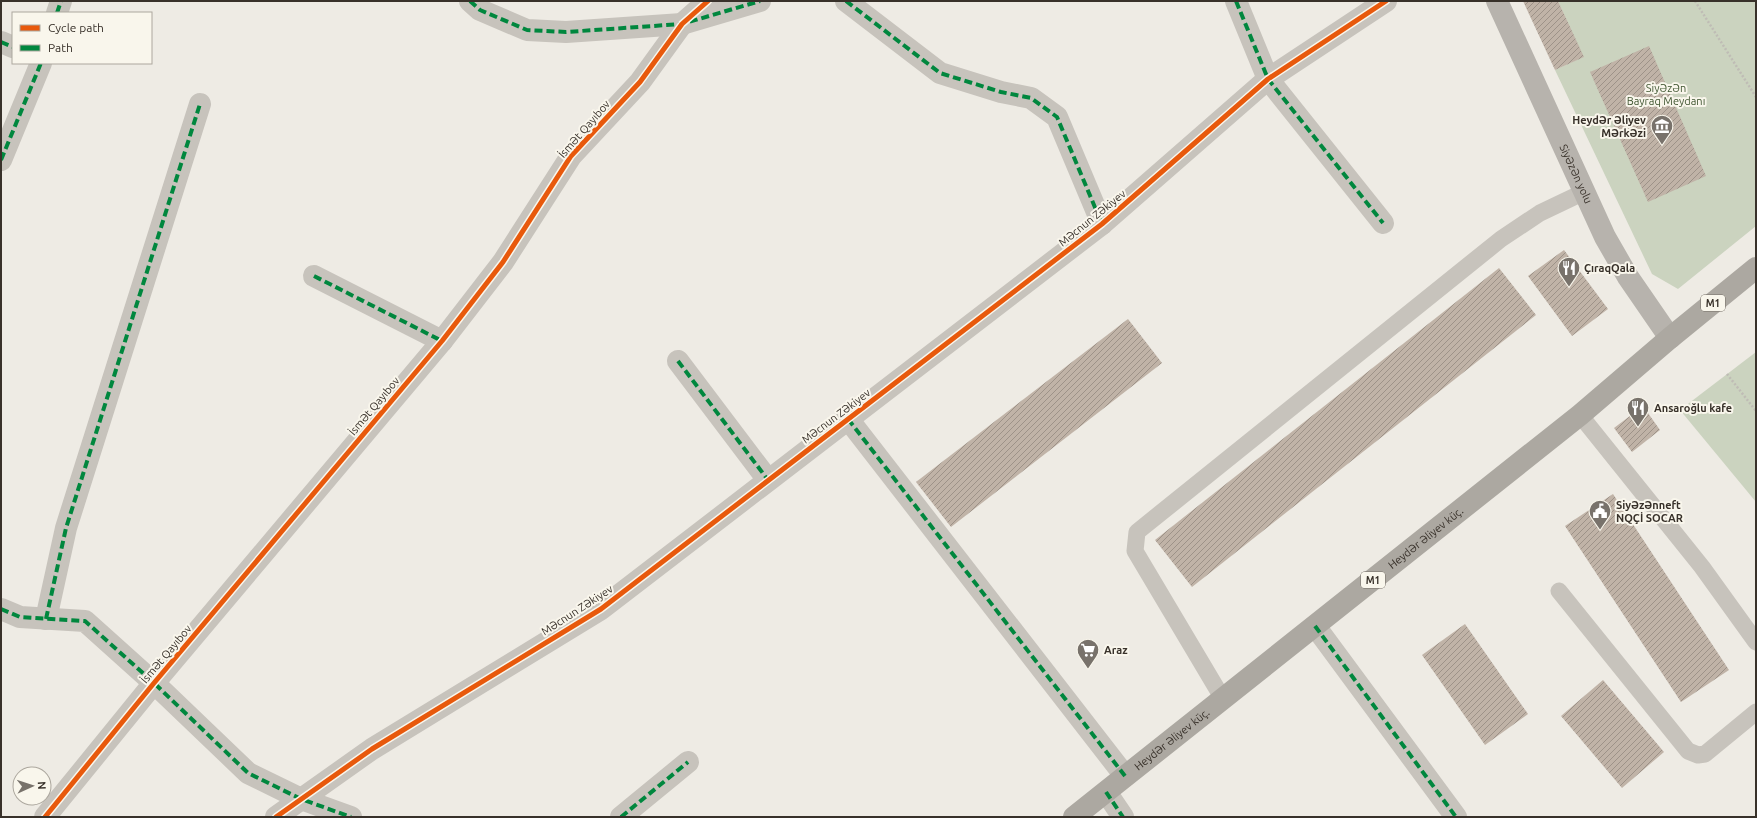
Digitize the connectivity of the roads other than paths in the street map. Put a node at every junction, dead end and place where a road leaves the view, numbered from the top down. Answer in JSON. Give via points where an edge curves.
{"nodes":[{"id":1,"x":61,"y":1,"type":"edge"},
{"id":2,"x":470,"y":1,"type":"edge"},
{"id":3,"x":708,"y":1,"type":"edge"},
{"id":4,"x":760,"y":1,"type":"edge"},
{"id":5,"x":846,"y":1,"type":"edge"},
{"id":6,"x":1236,"y":1,"type":"edge"},
{"id":7,"x":1386,"y":1,"type":"edge"},
{"id":8,"x":1497,"y":1,"type":"edge"},
{"id":9,"x":57,"y":12,"type":"edge"},
{"id":10,"x":682,"y":24,"type":"junction"},
{"id":11,"x":1,"y":42,"type":"edge"},
{"id":12,"x":12,"y":47,"type":"edge"},
{"id":13,"x":41,"y":64,"type":"edge"},
{"id":14,"x":1268,"y":79,"type":"junction"},
{"id":15,"x":200,"y":104,"type":"dead end"},
{"id":16,"x":1,"y":160,"type":"edge"},
{"id":17,"x":1584,"y":192,"type":"junction"},
{"id":18,"x":1383,"y":223,"type":"dead end"},
{"id":19,"x":1102,"y":224,"type":"junction"},
{"id":20,"x":1756,"y":268,"type":"edge"},
{"id":21,"x":314,"y":276,"type":"dead end"},
{"id":22,"x":1670,"y":338,"type":"junction"},
{"id":23,"x":442,"y":341,"type":"junction"},
{"id":24,"x":678,"y":361,"type":"dead end"},
{"id":25,"x":1580,"y":415,"type":"junction"},
{"id":26,"x":848,"y":419,"type":"junction"},
{"id":27,"x":768,"y":480,"type":"junction"},
{"id":28,"x":1559,"y":591,"type":"dead end"},
{"id":29,"x":1,"y":609,"type":"edge"},
{"id":30,"x":46,"y":619,"type":"junction"},
{"id":31,"x":1315,"y":626,"type":"junction"},
{"id":32,"x":1756,"y":642,"type":"edge"},
{"id":33,"x":154,"y":683,"type":"junction"},
{"id":34,"x":1223,"y":699,"type":"junction"},
{"id":35,"x":1756,"y":712,"type":"edge"},
{"id":36,"x":688,"y":762,"type":"dead end"},
{"id":37,"x":1125,"y":776,"type":"junction"},
{"id":38,"x":1106,"y":792,"type":"junction"},
{"id":39,"x":301,"y":799,"type":"junction"},
{"id":40,"x":45,"y":817,"type":"edge"},
{"id":41,"x":276,"y":817,"type":"edge"},
{"id":42,"x":351,"y":817,"type":"edge"},
{"id":43,"x":621,"y":817,"type":"edge"},
{"id":44,"x":1074,"y":817,"type":"edge"},
{"id":45,"x":1123,"y":817,"type":"edge"},
{"id":46,"x":1456,"y":817,"type":"edge"}],
"edges":[{"from":1,"to":9,"type":"street"},
{"from":2,"to":10,"type":"street","via":[[480,10],[527,30],[566,32]]},
{"from":3,"to":10,"type":"street","name":"İsmət Qayıbov"},
{"from":4,"to":10,"type":"street"},
{"from":5,"to":19,"type":"street","via":[[940,73],[1001,92],[1031,98],[1058,117]]},
{"from":6,"to":14,"type":"street"},
{"from":7,"to":14,"type":"street","name":"Məcnun Zəkiyev"},
{"from":8,"to":17,"type":"street","name":"Siyəzən yolu"},
{"from":10,"to":23,"type":"street","name":"İsmət Qayıbov","via":[[640,82],[571,156],[503,262]]},
{"from":11,"to":12,"type":"street"},
{"from":13,"to":16,"type":"street"},
{"from":14,"to":18,"type":"street"},
{"from":14,"to":19,"type":"street","name":"Məcnun Zəkiyev"},
{"from":15,"to":30,"type":"street","via":[[66,528]]},
{"from":17,"to":22,"type":"street","name":"Siyəzən yolu","via":[[1605,237],[1628,277]]},
{"from":17,"to":34,"type":"lane","via":[[1540,213],[1501,239],[1137,532],[1135,551]]},
{"from":19,"to":26,"type":"street","name":"Məcnun Zəkiyev"},
{"from":20,"to":22,"type":"main road","name":"Heydər Əliyev küç.","number":"M1"},
{"from":21,"to":23,"type":"street"},
{"from":22,"to":25,"type":"main road","name":"Heydər Əliyev küç.","number":"M1"},
{"from":23,"to":33,"type":"street","name":"İsmət Qayıbov"},
{"from":24,"to":27,"type":"street"},
{"from":25,"to":31,"type":"main road","name":"Heydər Əliyev küç.","number":"M1"},
{"from":25,"to":32,"type":"lane","via":[[1702,567]]},
{"from":26,"to":27,"type":"street","name":"Məcnun Zəkiyev"},
{"from":26,"to":37,"type":"street"},
{"from":27,"to":39,"type":"street","name":"Məcnun Zəkiyev","via":[[601,609],[372,749]]},
{"from":28,"to":35,"type":"lane","via":[[1688,751],[1698,755],[1705,754]]},
{"from":29,"to":30,"type":"street","via":[[20,617]]},
{"from":30,"to":33,"type":"street","via":[[85,621]]},
{"from":31,"to":34,"type":"main road","name":"Heydər Əliyev küç.","number":"M1"},
{"from":31,"to":46,"type":"street"},
{"from":33,"to":39,"type":"street","via":[[248,773]]},
{"from":33,"to":40,"type":"street","name":"İsmət Qayıbov"},
{"from":34,"to":37,"type":"main road","name":"Heydər Əliyev küç.","number":"M1"},
{"from":36,"to":43,"type":"street"},
{"from":37,"to":38,"type":"main road","name":"Heydər Əliyev küç.","number":"M1"},
{"from":38,"to":44,"type":"main road","name":"Heydər Əliyev küç.","number":"M1"},
{"from":38,"to":45,"type":"street"},
{"from":39,"to":41,"type":"street","name":"Məcnun Zəkiyev"},
{"from":39,"to":42,"type":"street"}]}
